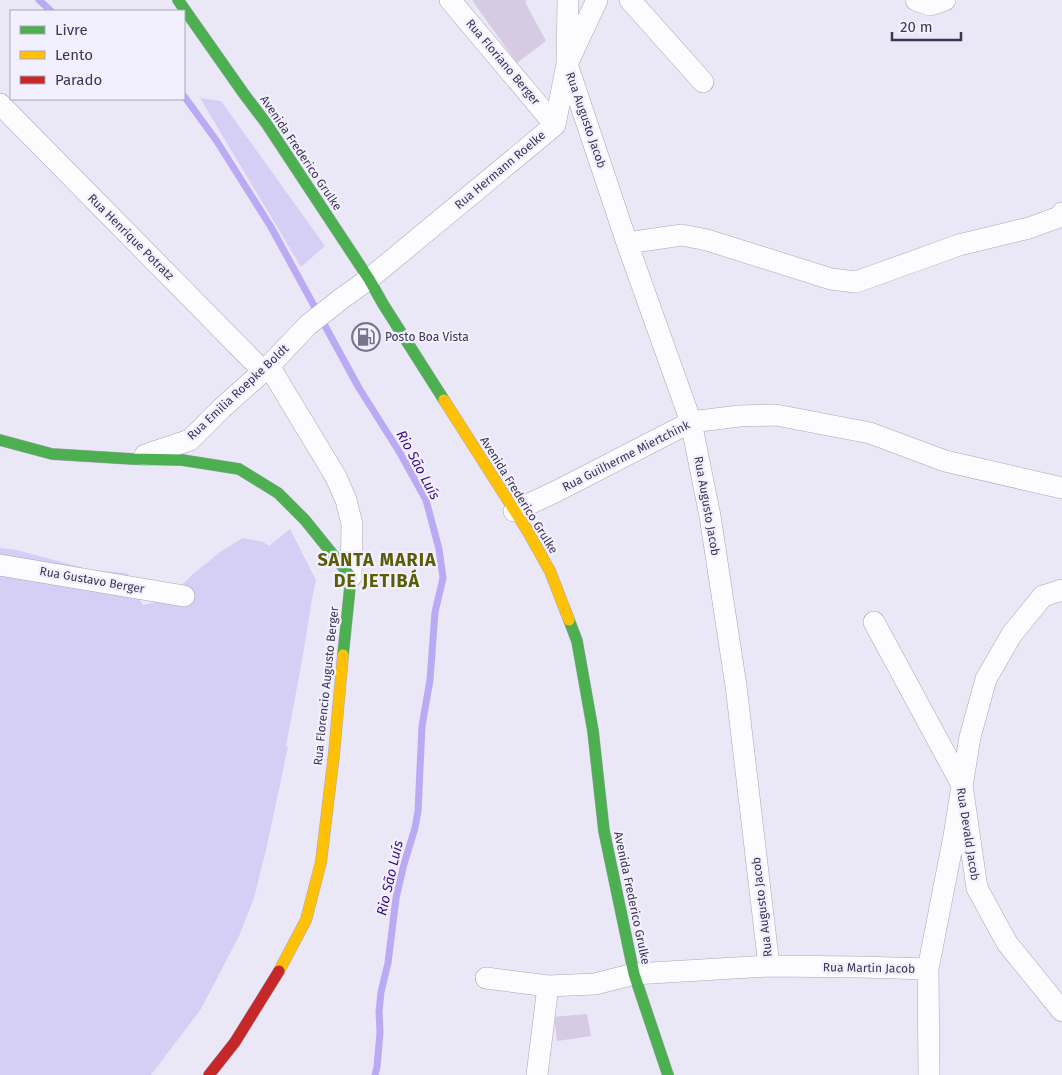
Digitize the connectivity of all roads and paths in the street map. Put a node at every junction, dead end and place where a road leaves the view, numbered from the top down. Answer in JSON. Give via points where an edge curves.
{"nodes":[{"id":1,"x":178,"y":0,"type":"edge"},
{"id":2,"x":450,"y":0,"type":"edge"},
{"id":3,"x":568,"y":0,"type":"edge"},
{"id":4,"x":597,"y":0,"type":"edge"},
{"id":5,"x":630,"y":0,"type":"edge"},
{"id":6,"x":916,"y":0,"type":"edge"},
{"id":7,"x":945,"y":0,"type":"edge"},
{"id":8,"x":567,"y":64,"type":"junction"},
{"id":9,"x":703,"y":82,"type":"dead end"},
{"id":10,"x":0,"y":104,"type":"edge"},
{"id":11,"x":555,"y":125,"type":"junction"},
{"id":12,"x":1061,"y":215,"type":"edge"},
{"id":13,"x":627,"y":243,"type":"junction"},
{"id":14,"x":369,"y":279,"type":"junction"},
{"id":15,"x":341,"y":299,"type":"joint"},
{"id":16,"x":266,"y":368,"type":"junction"},
{"id":17,"x":690,"y":422,"type":"junction"},
{"id":18,"x":0,"y":440,"type":"edge"},
{"id":19,"x":133,"y":459,"type":"junction"},
{"id":20,"x":1062,"y":488,"type":"edge"},
{"id":21,"x":514,"y":511,"type":"junction"},
{"id":22,"x":0,"y":565,"type":"edge"},
{"id":23,"x":351,"y":577,"type":"junction"},
{"id":24,"x":1062,"y":590,"type":"edge"},
{"id":25,"x":184,"y":596,"type":"dead end"},
{"id":26,"x":874,"y":622,"type":"dead end"},
{"id":27,"x":962,"y":785,"type":"junction"},
{"id":28,"x":769,"y":966,"type":"junction"},
{"id":29,"x":928,"y":969,"type":"junction"},
{"id":30,"x":634,"y":974,"type":"junction"},
{"id":31,"x":486,"y":978,"type":"dead end"},
{"id":32,"x":548,"y":986,"type":"junction"},
{"id":33,"x":1062,"y":1011,"type":"edge"},
{"id":34,"x":208,"y":1075,"type":"edge"},
{"id":35,"x":537,"y":1075,"type":"edge"},
{"id":36,"x":668,"y":1075,"type":"edge"},
{"id":37,"x":929,"y":1075,"type":"edge"}],
"edges":[{"from":1,"to":14,"type":"main road","name":"Avenida Frederico Grulke","via":[[266,123]]},
{"from":2,"to":11,"type":"street","name":"Rua Floriano Berger"},
{"from":3,"to":8,"type":"street"},
{"from":4,"to":8,"type":"street","name":"Rua Hermann Roelke"},
{"from":5,"to":9,"type":"street"},
{"from":6,"to":7,"type":"street","via":[[930,5]]},
{"from":8,"to":11,"type":"street","name":"Rua Hermann Roelke"},
{"from":8,"to":13,"type":"street","name":"Rua Augusto Jacob"},
{"from":10,"to":16,"type":"street","name":"Rua Henrique Potratz"},
{"from":11,"to":14,"type":"street","name":"Rua Hermann Roelke"},
{"from":12,"to":13,"type":"street","via":[[1029,228],[960,245],[856,282],[831,279],[682,235]]},
{"from":13,"to":17,"type":"street","name":"Rua Augusto Jacob"},
{"from":14,"to":15,"type":"street","name":"Rua Hermann Roelke"},
{"from":14,"to":21,"type":"main road","name":"Avenida Frederico Grulke"},
{"from":15,"to":16,"type":"street","name":"Rua Emilia Roepke Boldt","via":[[308,325]]},
{"from":16,"to":19,"type":"street","name":"Rua Emilia Roepke Boldt","via":[[190,440]]},
{"from":16,"to":23,"type":"street","name":"Rua Henrique Potratz","via":[[336,477],[346,500],[352,524]]},
{"from":17,"to":20,"type":"street","name":"Rua Guilherme Miertchink","via":[[776,414],[870,433],[945,461]]},
{"from":17,"to":21,"type":"street","name":"Rua Guilherme Miertchink"},
{"from":17,"to":28,"type":"street","name":"Rua Augusto Jacob","via":[[710,516],[736,686]]},
{"from":18,"to":19,"type":"main road","via":[[52,454]]},
{"from":19,"to":23,"type":"main road","via":[[182,460],[239,469],[278,493],[305,520]]},
{"from":21,"to":30,"type":"main road","name":"Avenida Frederico Grulke","via":[[550,571],[577,641],[604,831]]},
{"from":22,"to":25,"type":"street","name":"Rua Gustavo Berger"},
{"from":23,"to":34,"type":"main road","name":"Rua Florencio Augusto Berger","via":[[320,862],[306,920],[235,1042]]},
{"from":24,"to":27,"type":"street","name":"Rua Martin Jacob","via":[[1043,596],[1012,634],[986,679],[970,737]]},
{"from":26,"to":27,"type":"street","name":"Rua Devald Jacob"},
{"from":27,"to":29,"type":"street","name":"Rua Martin Jacob"},
{"from":27,"to":33,"type":"street","name":"Rua Devald Jacob","via":[[977,888],[1007,943]]},
{"from":28,"to":29,"type":"street","name":"Rua Martin Jacob"},
{"from":28,"to":30,"type":"street","name":"Rua Martin Jacob"},
{"from":29,"to":37,"type":"street"},
{"from":30,"to":32,"type":"street","name":"Rua Martin Jacob","via":[[595,984]]},
{"from":30,"to":36,"type":"main road","name":"Avenida Frederico Grulke"},
{"from":31,"to":32,"type":"street","name":"Rua Martin Jacob"},
{"from":32,"to":35,"type":"street"}]}
